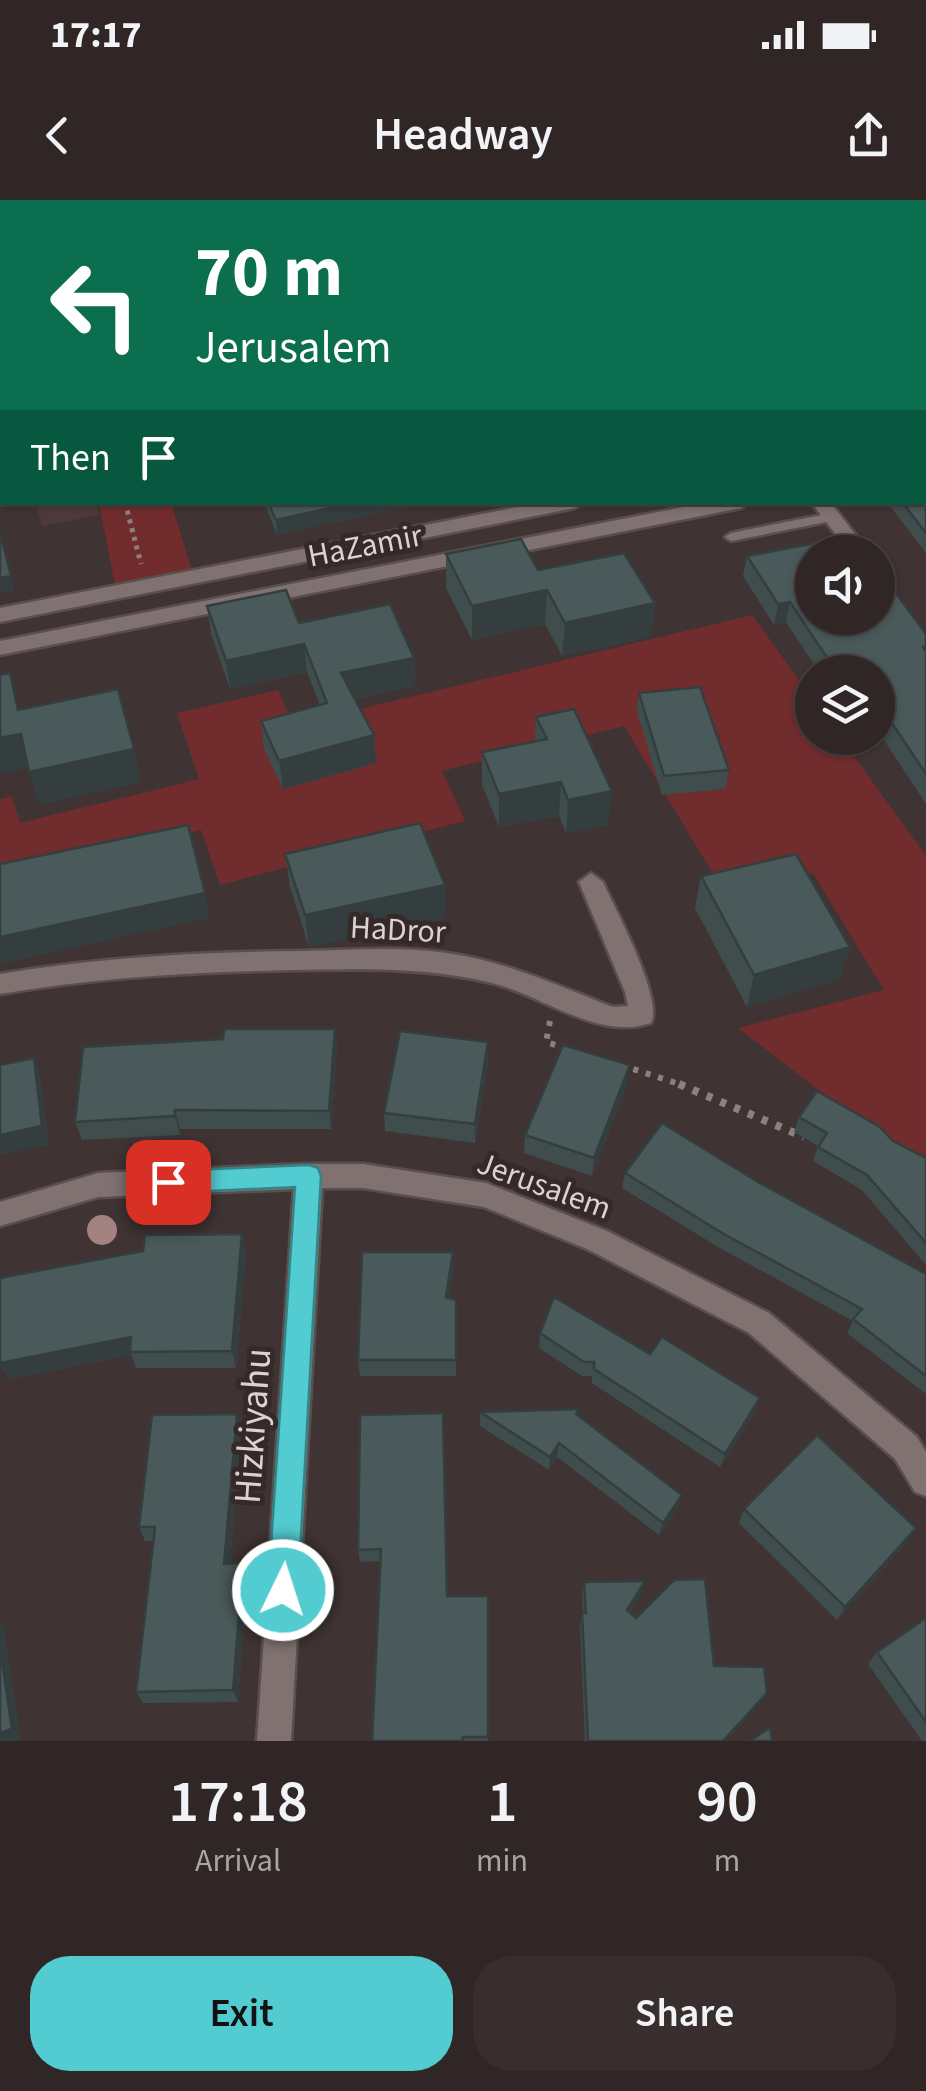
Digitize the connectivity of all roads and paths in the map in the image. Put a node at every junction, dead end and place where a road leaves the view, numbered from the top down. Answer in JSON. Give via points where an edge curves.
{"nodes":[{"id":1,"x":126,"y":505,"type":"edge"},
{"id":2,"x":560,"y":505,"type":"edge"},
{"id":3,"x":726,"y":505,"type":"edge"},
{"id":4,"x":826,"y":510,"type":"edge"},
{"id":5,"x":846,"y":535,"type":"edge"},
{"id":6,"x":731,"y":538,"type":"dead end"},
{"id":7,"x":146,"y":585,"type":"junction"},
{"id":8,"x":120,"y":590,"type":"junction"},
{"id":9,"x":50,"y":604,"type":"junction"},
{"id":10,"x":0,"y":615,"type":"edge"},
{"id":11,"x":129,"y":622,"type":"junction"},
{"id":12,"x":62,"y":635,"type":"junction"},
{"id":13,"x":0,"y":648,"type":"edge"},
{"id":14,"x":590,"y":882,"type":"dead end"},
{"id":15,"x":0,"y":984,"type":"edge"},
{"id":16,"x":555,"y":995,"type":"junction"},
{"id":17,"x":581,"y":1053,"type":"edge"},
{"id":18,"x":616,"y":1063,"type":"edge"},
{"id":19,"x":806,"y":1138,"type":"edge"},
{"id":20,"x":309,"y":1176,"type":"junction"},
{"id":21,"x":0,"y":1214,"type":"edge"},
{"id":22,"x":926,"y":1480,"type":"edge"},
{"id":23,"x":274,"y":1741,"type":"edge"}],
"edges":[{"from":1,"to":7,"type":"path"},
{"from":2,"to":7,"type":"street","name":"HaZamir"},
{"from":3,"to":11,"type":"street","name":"HaZamir"},
{"from":4,"to":5,"type":"street"},
{"from":4,"to":6,"type":"lane"},
{"from":7,"to":8,"type":"street","name":"HaZamir"},
{"from":8,"to":9,"type":"street","name":"HaZamir"},
{"from":8,"to":11,"type":"street","via":[[106,598],[104,610]]},
{"from":9,"to":10,"type":"street","name":"HaZamir"},
{"from":9,"to":12,"type":"street","via":[[69,605],[79,614],[78,628]]},
{"from":11,"to":12,"type":"street","name":"HaZamir"},
{"from":12,"to":13,"type":"street","name":"HaZamir"},
{"from":14,"to":16,"type":"street","name":"HaDror","via":[[642,1016],[612,1017]]},
{"from":15,"to":16,"type":"street","name":"HaDror","via":[[179,962],[403,959],[505,976]]},
{"from":16,"to":17,"type":"path","via":[[546,1042]]},
{"from":18,"to":19,"type":"path"},
{"from":20,"to":21,"type":"street","name":"Jerusalem","via":[[98,1185]]},
{"from":20,"to":22,"type":"street","name":"Jerusalem","via":[[363,1176],[486,1194],[597,1240],[760,1323],[906,1448]]},
{"from":20,"to":23,"type":"street","name":"Hizkiyahu"}]}
